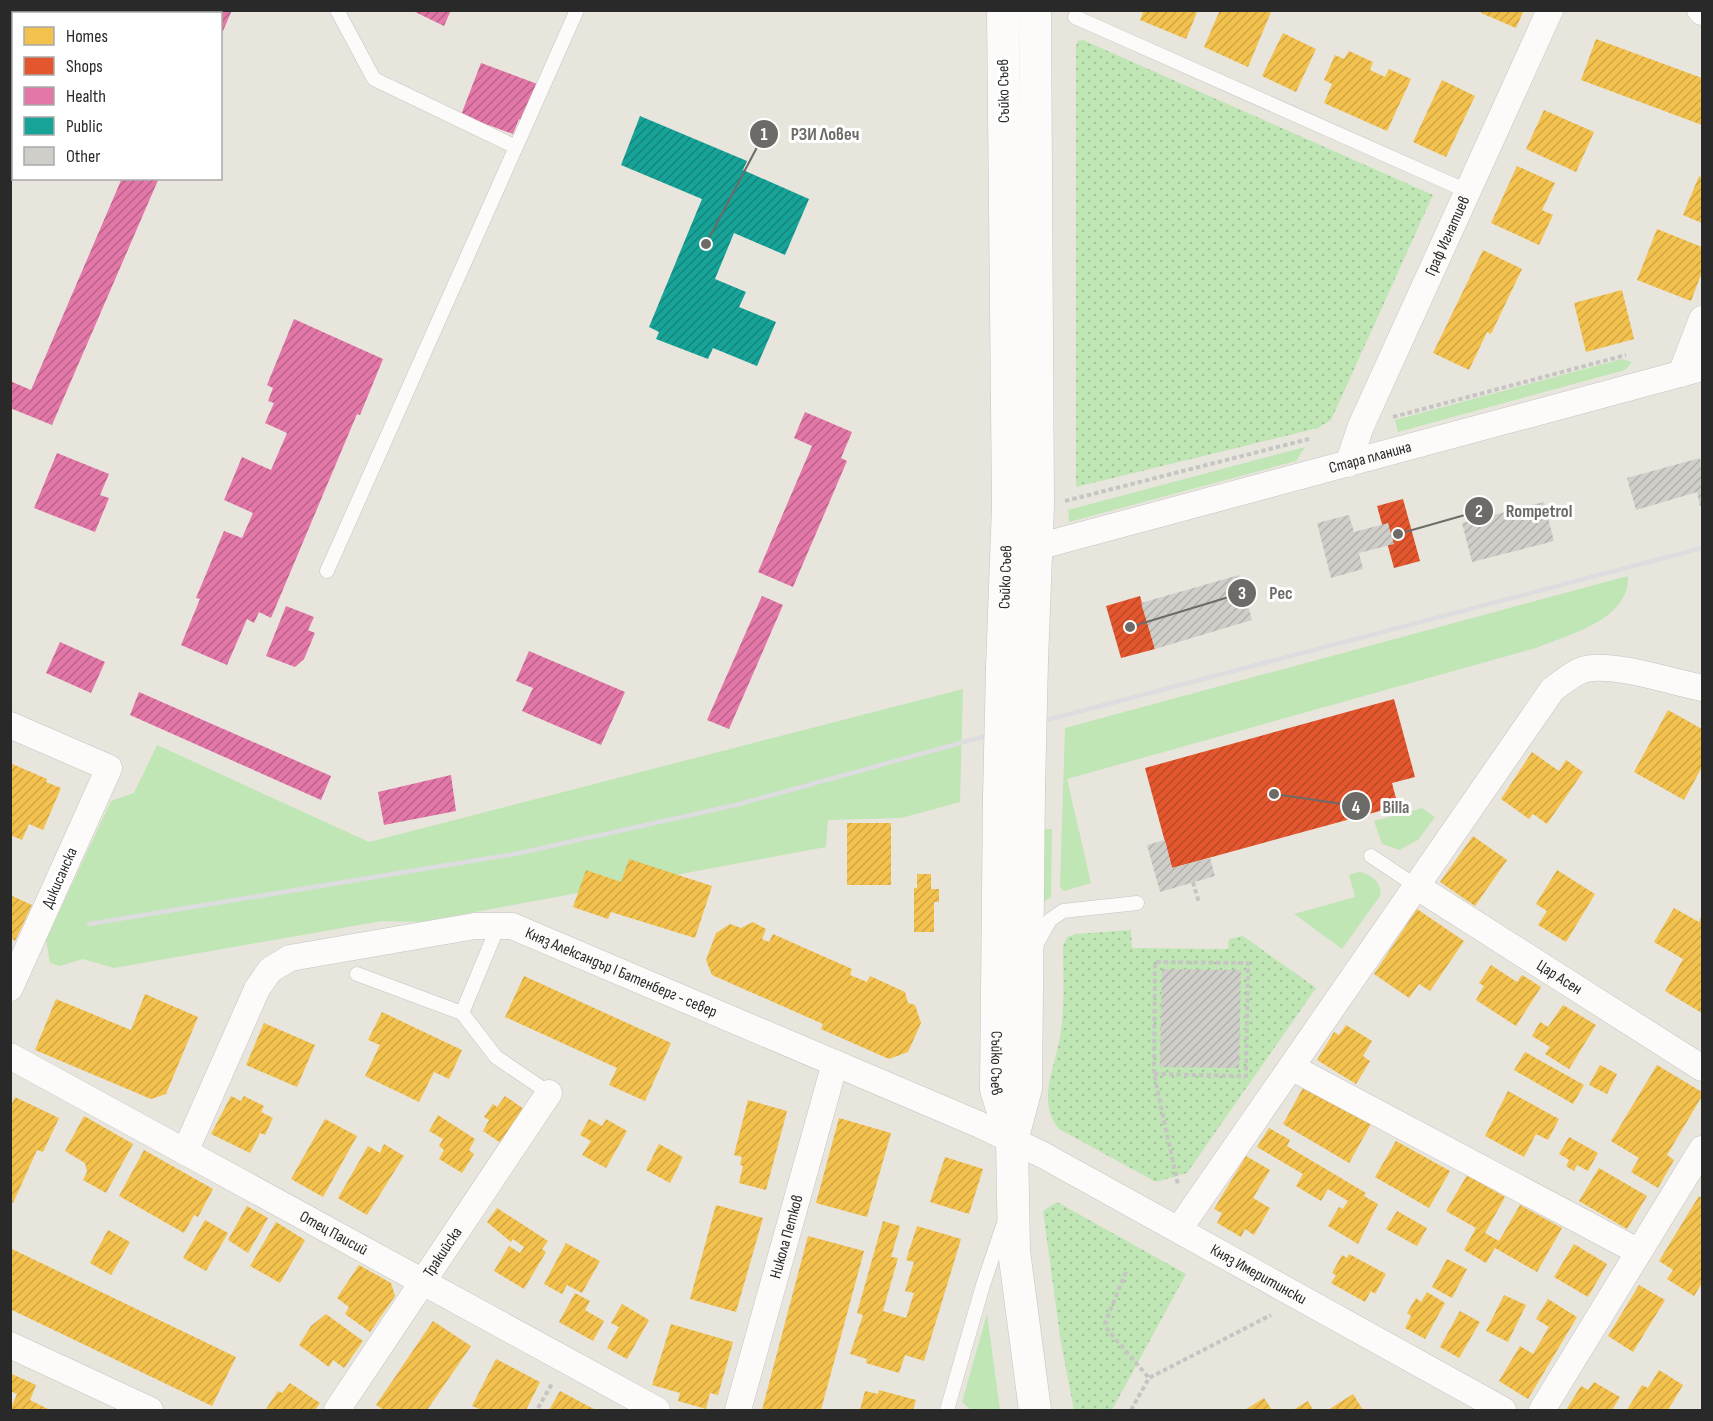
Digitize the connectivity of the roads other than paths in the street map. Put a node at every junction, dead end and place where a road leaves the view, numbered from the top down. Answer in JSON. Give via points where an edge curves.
{"nodes":[{"id":1,"x":337,"y":10,"type":"edge"},
{"id":2,"x":577,"y":10,"type":"edge"},
{"id":3,"x":1003,"y":10,"type":"edge"},
{"id":4,"x":1035,"y":10,"type":"edge"},
{"id":5,"x":1550,"y":10,"type":"edge"},
{"id":6,"x":1075,"y":17,"type":"dead end"},
{"id":7,"x":516,"y":147,"type":"junction"},
{"id":8,"x":1467,"y":191,"type":"junction"},
{"id":9,"x":1702,"y":319,"type":"edge"},
{"id":10,"x":1692,"y":371,"type":"edge"},
{"id":11,"x":1348,"y":464,"type":"junction"},
{"id":12,"x":1022,"y":548,"type":"junction"},
{"id":13,"x":327,"y":571,"type":"dead end"},
{"id":14,"x":1017,"y":664,"type":"junction"},
{"id":15,"x":1696,"y":690,"type":"edge"},
{"id":16,"x":10,"y":724,"type":"edge"},
{"id":17,"x":1371,"y":856,"type":"dead end"},
{"id":18,"x":1416,"y":886,"type":"junction"},
{"id":19,"x":1137,"y":903,"type":"dead end"},
{"id":20,"x":499,"y":924,"type":"junction"},
{"id":21,"x":1028,"y":960,"type":"junction"},
{"id":22,"x":357,"y":974,"type":"dead end"},
{"id":23,"x":10,"y":988,"type":"edge"},
{"id":24,"x":462,"y":1013,"type":"junction"},
{"id":25,"x":10,"y":1056,"type":"edge"},
{"id":26,"x":835,"y":1063,"type":"junction"},
{"id":27,"x":1291,"y":1067,"type":"junction"},
{"id":28,"x":1702,"y":1068,"type":"edge"},
{"id":29,"x":549,"y":1093,"type":"joint"},
{"id":30,"x":1012,"y":1141,"type":"junction"},
{"id":31,"x":1702,"y":1149,"type":"edge"},
{"id":32,"x":185,"y":1152,"type":"junction"},
{"id":33,"x":1013,"y":1198,"type":"junction"},
{"id":34,"x":1179,"y":1229,"type":"junction"},
{"id":35,"x":1638,"y":1252,"type":"junction"},
{"id":36,"x":423,"y":1284,"type":"junction"},
{"id":37,"x":10,"y":1345,"type":"edge"},
{"id":38,"x":150,"y":1410,"type":"edge"},
{"id":39,"x":337,"y":1410,"type":"edge"},
{"id":40,"x":657,"y":1410,"type":"edge"},
{"id":41,"x":738,"y":1410,"type":"edge"},
{"id":42,"x":947,"y":1410,"type":"edge"},
{"id":43,"x":1035,"y":1410,"type":"edge"},
{"id":44,"x":1503,"y":1410,"type":"edge"},
{"id":45,"x":1542,"y":1410,"type":"edge"}],
"edges":[{"from":1,"to":7,"type":"lane","via":[[374,79]]},
{"from":2,"to":7,"type":"lane"},
{"from":3,"to":12,"type":"street","name":"Съйко Съев"},
{"from":4,"to":12,"type":"street","name":"Съйко Съев"},
{"from":5,"to":8,"type":"street","name":"Граф Игнатиев"},
{"from":6,"to":8,"type":"lane"},
{"from":7,"to":13,"type":"lane"},
{"from":8,"to":11,"type":"street","name":"Граф Игнатиев","via":[[1360,426]]},
{"from":9,"to":10,"type":"street"},
{"from":10,"to":11,"type":"street","name":"Стара планина"},
{"from":11,"to":12,"type":"street","name":"Стара планина"},
{"from":12,"to":14,"type":"street","name":"Съйко Съев"},
{"from":14,"to":21,"type":"street","name":"Съйко Съев","bridge":true,"via":[[1029,789]]},
{"from":14,"to":30,"type":"street","name":"Съйко Съев","bridge":true,"via":[[999,797],[996,1089]]},
{"from":15,"to":18,"type":"street","via":[[1616,670],[1591,668],[1565,680],[1552,690]]},
{"from":16,"to":23,"type":"street","name":"Дикисанска","via":[[109,768]]},
{"from":17,"to":18,"type":"lane"},
{"from":18,"to":27,"type":"street"},
{"from":18,"to":28,"type":"street","name":"Цар Асен"},
{"from":19,"to":21,"type":"lane","via":[[1063,911],[1050,920]]},
{"from":20,"to":24,"type":"lane"},
{"from":20,"to":26,"type":"street","name":"Княз Александър I Батенберг - север","via":[[525,929]]},
{"from":20,"to":32,"type":"street","name":"Княз Александър I Батенберг - север","via":[[290,958],[270,970],[256,989]]},
{"from":21,"to":30,"type":"street","name":"Съйко Съев","via":[[1026,1088]]},
{"from":22,"to":24,"type":"lane"},
{"from":24,"to":29,"type":"lane","via":[[496,1057]]},
{"from":25,"to":32,"type":"street","name":"Отец Паисий"},
{"from":26,"to":30,"type":"street","name":"Княз Александър I Батенберг - север"},
{"from":26,"to":41,"type":"street","name":"Никола Петков"},
{"from":27,"to":34,"type":"street"},
{"from":27,"to":35,"type":"street"},
{"from":29,"to":36,"type":"street","name":"Тракийска"},
{"from":30,"to":33,"type":"street","name":"Съйко Съев"},
{"from":30,"to":34,"type":"street","name":"Княз Имеритински"},
{"from":31,"to":35,"type":"street"},
{"from":32,"to":36,"type":"street","name":"Отец Паисий"},
{"from":33,"to":42,"type":"lane"},
{"from":33,"to":43,"type":"street","name":"Съйко Съев","via":[[1014,1251]]},
{"from":34,"to":44,"type":"street","name":"Княз Имеритински"},
{"from":35,"to":45,"type":"street"},
{"from":36,"to":39,"type":"street","name":"Тракийска"},
{"from":36,"to":40,"type":"street","name":"Отец Паисий"},
{"from":37,"to":38,"type":"street"}]}
